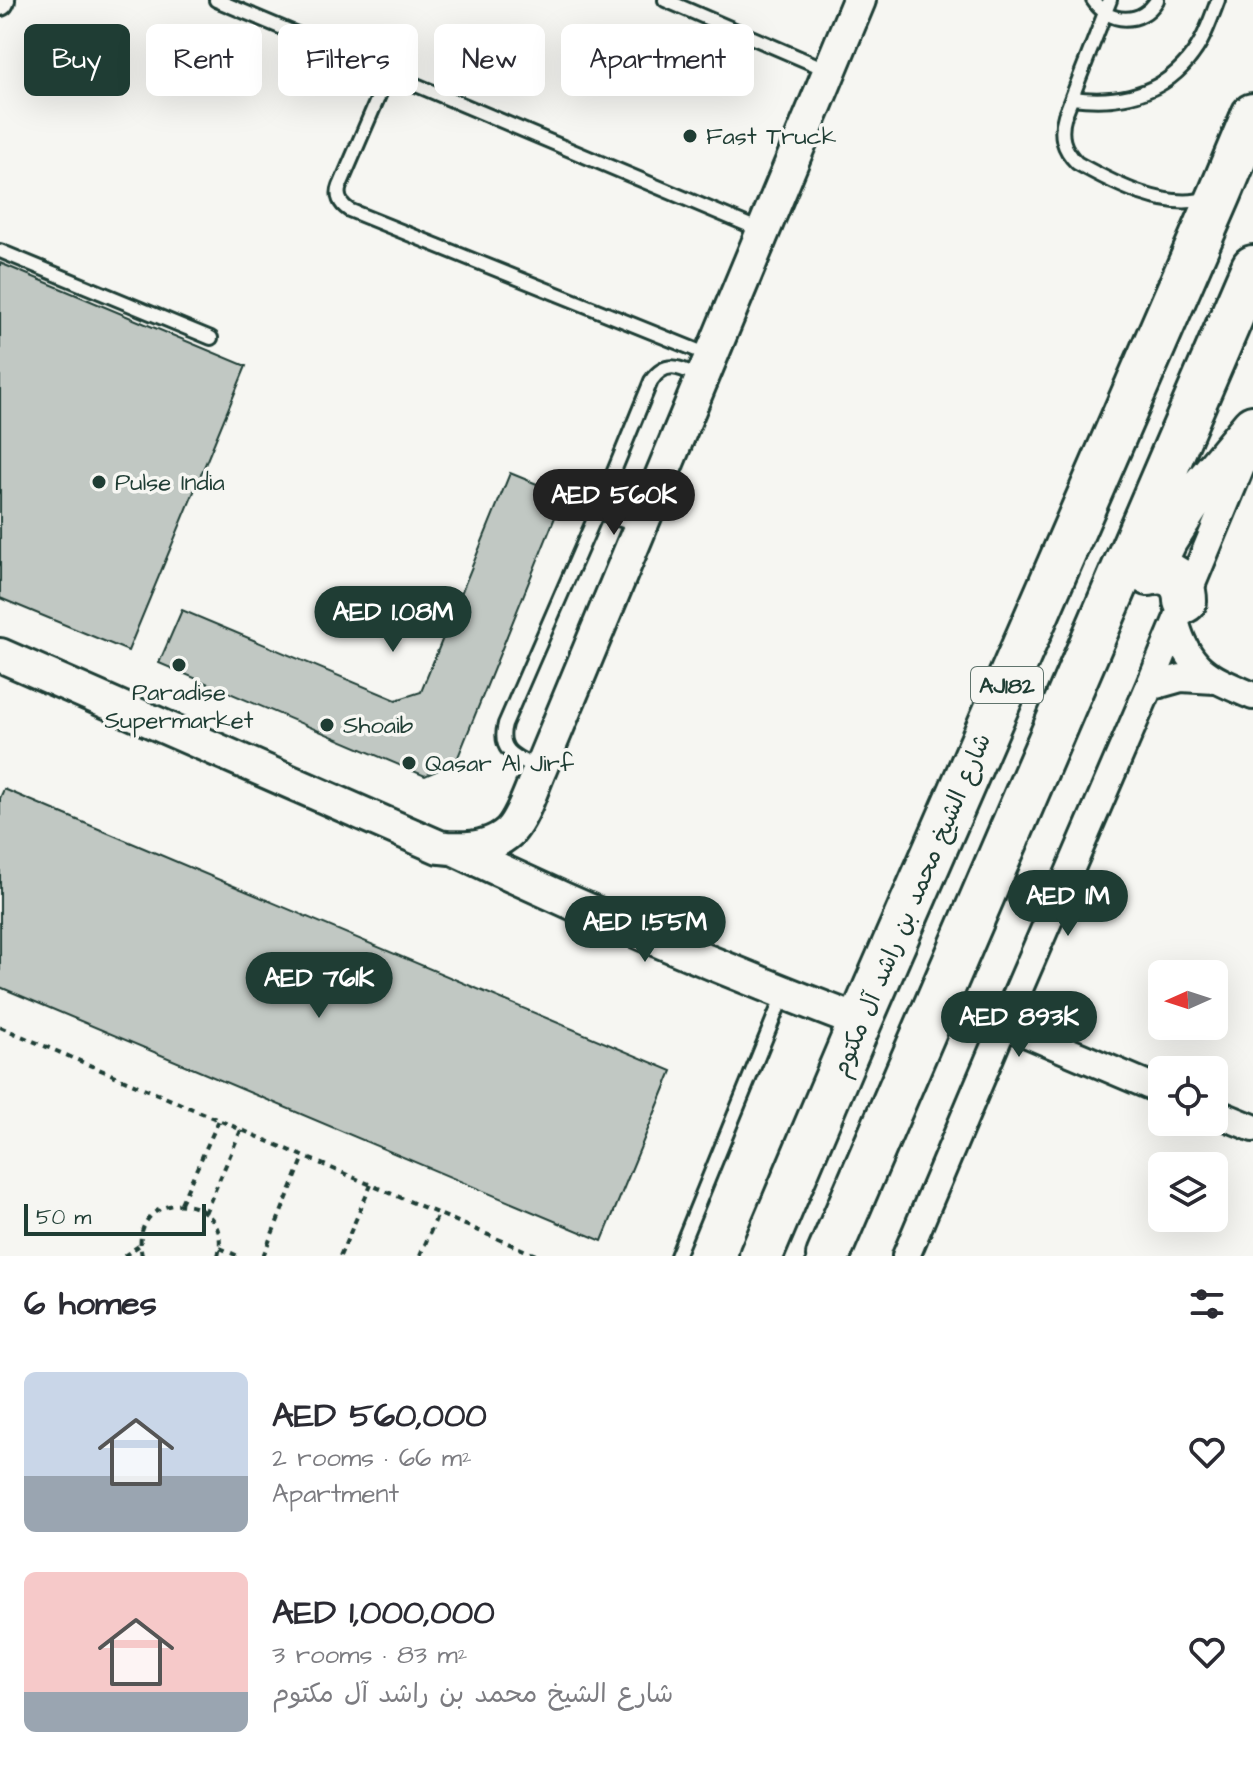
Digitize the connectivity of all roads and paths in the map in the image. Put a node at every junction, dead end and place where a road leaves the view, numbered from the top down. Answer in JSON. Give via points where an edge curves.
{"nodes":[{"id":1,"x":216,"y":0,"type":"edge"},
{"id":2,"x":665,"y":0,"type":"edge"},
{"id":3,"x":859,"y":0,"type":"edge"},
{"id":4,"x":1093,"y":0,"type":"edge"},
{"id":5,"x":1110,"y":0,"type":"edge"},
{"id":6,"x":1157,"y":0,"type":"edge"},
{"id":7,"x":1218,"y":0,"type":"edge"},
{"id":8,"x":1104,"y":13,"type":"junction"},
{"id":9,"x":278,"y":26,"type":"edge"},
{"id":10,"x":830,"y":71,"type":"junction"},
{"id":11,"x":1072,"y":98,"type":"junction"},
{"id":12,"x":1253,"y":115,"type":"edge"},
{"id":13,"x":1220,"y":194,"type":"junction"},
{"id":14,"x":763,"y":231,"type":"junction"},
{"id":15,"x":0,"y":251,"type":"edge"},
{"id":16,"x":1253,"y":267,"type":"edge"},
{"id":17,"x":211,"y":338,"type":"dead end"},
{"id":18,"x":707,"y":367,"type":"junction"},
{"id":19,"x":1253,"y":429,"type":"edge"},
{"id":20,"x":601,"y":503,"type":"junction"},
{"id":21,"x":644,"y":517,"type":"junction"},
{"id":22,"x":1149,"y":574,"type":"junction"},
{"id":23,"x":1180,"y":612,"type":"junction"},
{"id":24,"x":0,"y":655,"type":"edge"},
{"id":25,"x":1215,"y":680,"type":"junction"},
{"id":26,"x":1149,"y":687,"type":"junction"},
{"id":27,"x":1253,"y":696,"type":"edge"},
{"id":28,"x":540,"y":769,"type":"junction"},
{"id":29,"x":1029,"y":786,"type":"junction"},
{"id":30,"x":455,"y":849,"type":"junction"},
{"id":31,"x":784,"y":993,"type":"junction"},
{"id":32,"x":860,"y":1022,"type":"junction"},
{"id":33,"x":1004,"y":1024,"type":"junction"},
{"id":34,"x":0,"y":1027,"type":"edge"},
{"id":35,"x":1148,"y":1085,"type":"edge"},
{"id":36,"x":1228,"y":1118,"type":"edge"},
{"id":37,"x":219,"y":1120,"type":"junction"},
{"id":38,"x":1253,"y":1128,"type":"edge"},
{"id":39,"x":242,"y":1130,"type":"junction"},
{"id":40,"x":304,"y":1157,"type":"junction"},
{"id":41,"x":371,"y":1185,"type":"junction"},
{"id":42,"x":181,"y":1203,"type":"junction"},
{"id":43,"x":205,"y":1213,"type":"junction"},
{"id":44,"x":438,"y":1214,"type":"junction"},
{"id":45,"x":140,"y":1245,"type":"junction"},
{"id":46,"x":220,"y":1248,"type":"junction"},
{"id":47,"x":522,"y":1253,"type":"edge"},
{"id":48,"x":124,"y":1256,"type":"edge"},
{"id":49,"x":142,"y":1256,"type":"edge"},
{"id":50,"x":218,"y":1256,"type":"edge"},
{"id":51,"x":238,"y":1256,"type":"edge"},
{"id":52,"x":263,"y":1256,"type":"edge"},
{"id":53,"x":340,"y":1256,"type":"edge"},
{"id":54,"x":420,"y":1256,"type":"edge"},
{"id":55,"x":538,"y":1256,"type":"edge"},
{"id":56,"x":677,"y":1256,"type":"edge"},
{"id":57,"x":761,"y":1256,"type":"edge"},
{"id":58,"x":828,"y":1256,"type":"edge"},
{"id":59,"x":906,"y":1256,"type":"edge"}],
"edges":[{"from":1,"to":9,"type":"lane"},
{"from":2,"to":10,"type":"lane"},
{"from":3,"to":10,"type":"street"},
{"from":4,"to":8,"type":"lane"},
{"from":5,"to":8,"type":"lane"},
{"from":6,"to":8,"type":"lane","via":[[1147,12],[1130,19]]},
{"from":7,"to":11,"type":"lane","via":[[1188,61],[1162,83],[1132,97]]},
{"from":8,"to":11,"type":"lane"},
{"from":10,"to":14,"type":"street"},
{"from":11,"to":13,"type":"lane","via":[[1061,136],[1077,163],[1166,201]]},
{"from":12,"to":13,"type":"highway","name":"شارع الشيخ محمد بن راشد آل مكتوم","number":"AJ182"},
{"from":13,"to":32,"type":"highway","name":"شارع الشيخ محمد بن راشد آل مكتوم","number":"AJ182"},
{"from":14,"to":18,"type":"street"},
{"from":14,"to":18,"type":"lane","via":[[402,79],[383,86],[340,186],[338,197],[349,210]]},
{"from":15,"to":17,"type":"lane"},
{"from":16,"to":29,"type":"highway","number":"AJ182"},
{"from":18,"to":20,"type":"lane","via":[[673,367],[655,375]]},
{"from":18,"to":21,"type":"street"},
{"from":19,"to":22,"type":"highway","via":[[1188,505]]},
{"from":19,"to":23,"type":"street"},
{"from":20,"to":21,"type":"street"},
{"from":20,"to":28,"type":"lane","via":[[503,731],[510,753]]},
{"from":21,"to":28,"type":"street"},
{"from":22,"to":23,"type":"highway","via":[[1164,572],[1183,586]]},
{"from":22,"to":29,"type":"highway","via":[[1066,769],[1050,783]]},
{"from":23,"to":25,"type":"street","via":[[1181,641]]},
{"from":23,"to":26,"type":"street"},
{"from":24,"to":30,"type":"street","via":[[423,841]]},
{"from":25,"to":26,"type":"street","via":[[1181,678]]},
{"from":25,"to":27,"type":"street"},
{"from":26,"to":33,"type":"street"},
{"from":28,"to":30,"type":"street","via":[[509,831],[484,845]]},
{"from":29,"to":58,"type":"highway","number":"AJ182"},
{"from":30,"to":31,"type":"street"},
{"from":31,"to":32,"type":"street"},
{"from":31,"to":56,"type":"lane"},
{"from":32,"to":57,"type":"highway","name":"شارع الشيخ محمد بن راشد آل مكتوم","number":"AJ182"},
{"from":33,"to":35,"type":"street"},
{"from":33,"to":59,"type":"street"},
{"from":34,"to":37,"type":"path"},
{"from":36,"to":38,"type":"street"},
{"from":37,"to":39,"type":"path"},
{"from":37,"to":42,"type":"path"},
{"from":39,"to":40,"type":"path"},
{"from":39,"to":43,"type":"path"},
{"from":40,"to":41,"type":"path"},
{"from":40,"to":52,"type":"path"},
{"from":41,"to":44,"type":"path"},
{"from":41,"to":53,"type":"path"},
{"from":42,"to":43,"type":"path"},
{"from":42,"to":45,"type":"path","via":[[168,1205],[147,1220]]},
{"from":43,"to":46,"type":"path","via":[[214,1223]]},
{"from":44,"to":47,"type":"path"},
{"from":44,"to":54,"type":"path"},
{"from":45,"to":48,"type":"path"},
{"from":45,"to":49,"type":"path"},
{"from":46,"to":50,"type":"path"},
{"from":46,"to":51,"type":"path"},
{"from":47,"to":55,"type":"path"}]}
